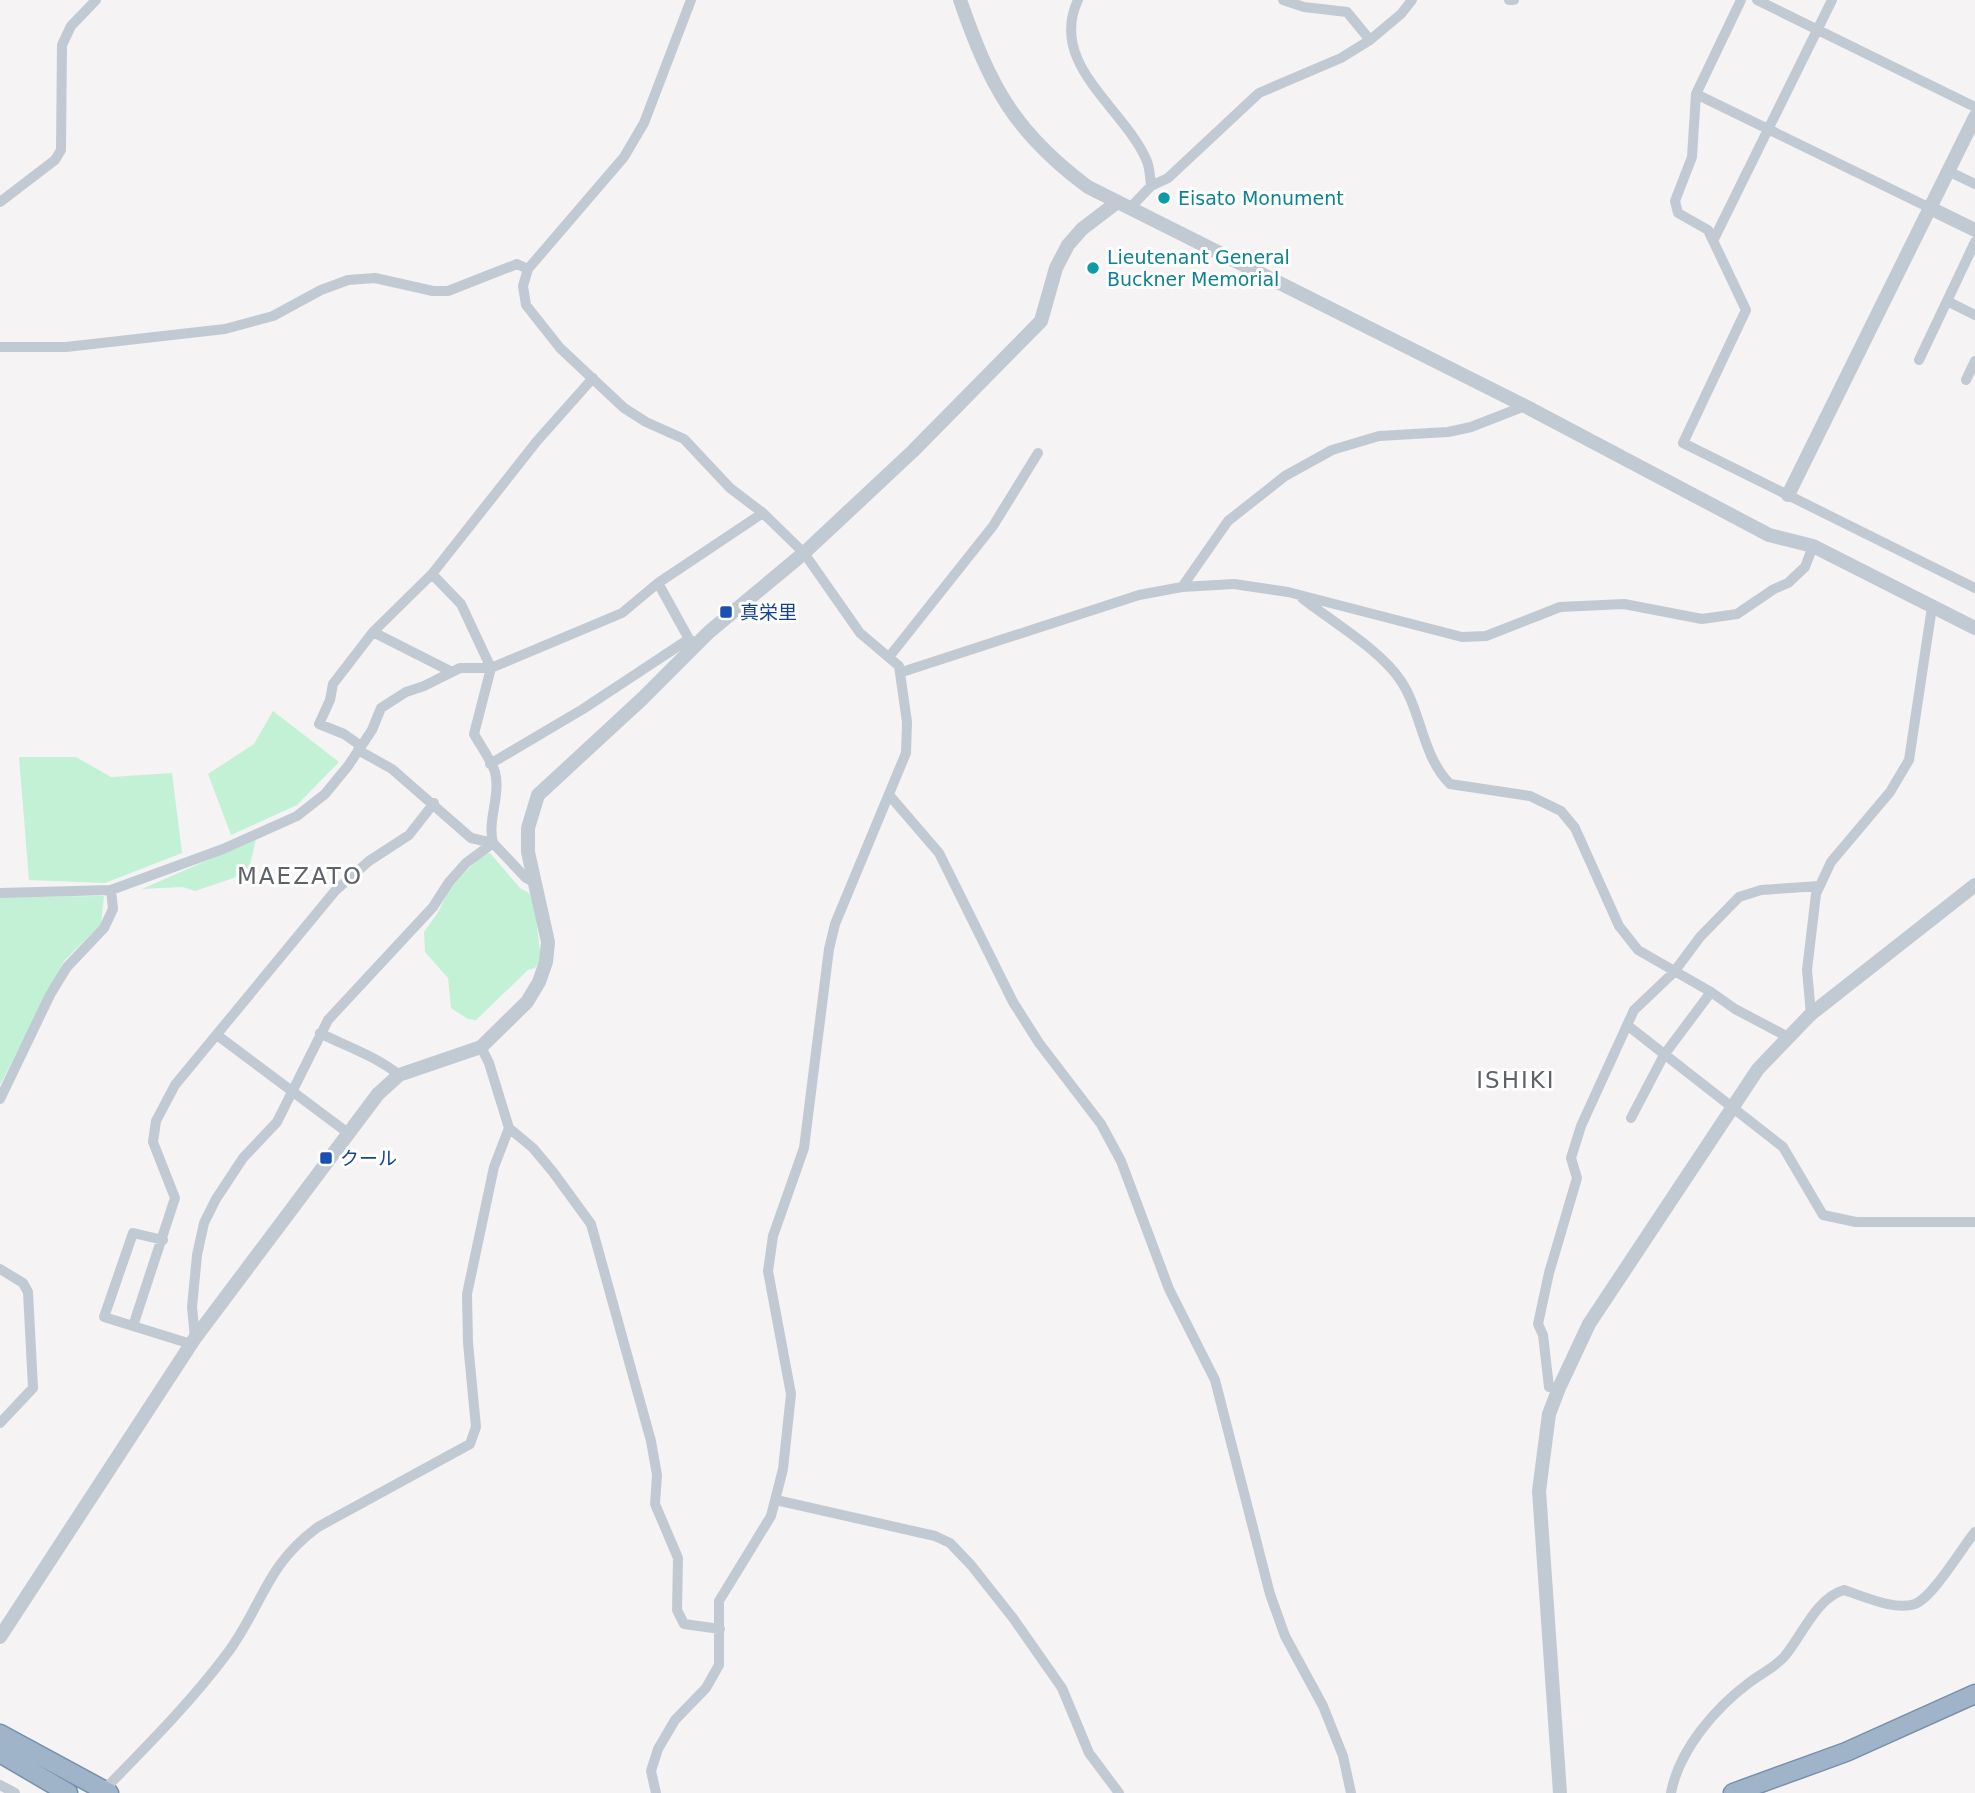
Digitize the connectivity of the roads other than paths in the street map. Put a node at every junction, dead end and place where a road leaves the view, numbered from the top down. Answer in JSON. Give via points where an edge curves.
{"nodes":[{"id":1,"x":96,"y":0,"type":"edge"},
{"id":2,"x":691,"y":0,"type":"edge"},
{"id":3,"x":960,"y":0,"type":"edge"},
{"id":4,"x":1078,"y":0,"type":"edge"},
{"id":5,"x":1283,"y":0,"type":"edge"},
{"id":6,"x":1412,"y":0,"type":"edge"},
{"id":7,"x":1508,"y":0,"type":"edge"},
{"id":8,"x":1514,"y":0,"type":"edge"},
{"id":9,"x":1741,"y":0,"type":"edge"},
{"id":10,"x":1757,"y":0,"type":"edge"},
{"id":11,"x":1832,"y":0,"type":"edge"},
{"id":12,"x":1817,"y":30,"type":"junction"},
{"id":13,"x":1370,"y":40,"type":"junction"},
{"id":14,"x":1696,"y":94,"type":"junction"},
{"id":15,"x":1975,"y":107,"type":"edge"},
{"id":16,"x":1975,"y":117,"type":"edge"},
{"id":17,"x":1768,"y":129,"type":"junction"},
{"id":18,"x":1948,"y":171,"type":"junction"},
{"id":19,"x":1975,"y":184,"type":"edge"},
{"id":20,"x":1151,"y":186,"type":"junction"},
{"id":21,"x":0,"y":202,"type":"edge"},
{"id":22,"x":1122,"y":206,"type":"junction"},
{"id":23,"x":1930,"y":208,"type":"junction"},
{"id":24,"x":1975,"y":230,"type":"edge"},
{"id":25,"x":1713,"y":241,"type":"junction"},
{"id":26,"x":1975,"y":242,"type":"edge"},
{"id":27,"x":528,"y":269,"type":"junction"},
{"id":28,"x":1947,"y":301,"type":"junction"},
{"id":29,"x":1975,"y":315,"type":"edge"},
{"id":30,"x":0,"y":347,"type":"edge"},
{"id":31,"x":1919,"y":360,"type":"dead end"},
{"id":32,"x":1975,"y":361,"type":"edge"},
{"id":33,"x":593,"y":378,"type":"junction"},
{"id":34,"x":1966,"y":380,"type":"dead end"},
{"id":35,"x":1525,"y":405,"type":"junction"},
{"id":36,"x":1038,"y":453,"type":"dead end"},
{"id":37,"x":1788,"y":495,"type":"junction"},
{"id":38,"x":763,"y":513,"type":"junction"},
{"id":39,"x":1813,"y":546,"type":"junction"},
{"id":40,"x":804,"y":553,"type":"junction"},
{"id":41,"x":432,"y":574,"type":"junction"},
{"id":42,"x":658,"y":583,"type":"junction"},
{"id":43,"x":1182,"y":587,"type":"junction"},
{"id":44,"x":1975,"y":588,"type":"edge"},
{"id":45,"x":1300,"y":596,"type":"junction"},
{"id":46,"x":1932,"y":607,"type":"junction"},
{"id":47,"x":1975,"y":628,"type":"edge"},
{"id":48,"x":373,"y":632,"type":"junction"},
{"id":49,"x":693,"y":641,"type":"junction"},
{"id":50,"x":889,"y":657,"type":"junction"},
{"id":51,"x":491,"y":667,"type":"junction"},
{"id":52,"x":452,"y":672,"type":"junction"},
{"id":53,"x":902,"y":672,"type":"junction"},
{"id":54,"x":360,"y":748,"type":"junction"},
{"id":55,"x":490,"y":764,"type":"junction"},
{"id":56,"x":890,"y":796,"type":"junction"},
{"id":57,"x":434,"y":803,"type":"junction"},
{"id":58,"x":493,"y":843,"type":"junction"},
{"id":59,"x":535,"y":883,"type":"junction"},
{"id":60,"x":1975,"y":885,"type":"edge"},
{"id":61,"x":1819,"y":886,"type":"junction"},
{"id":62,"x":111,"y":890,"type":"junction"},
{"id":63,"x":0,"y":893,"type":"edge"},
{"id":64,"x":1674,"y":972,"type":"junction"},
{"id":65,"x":1712,"y":992,"type":"junction"},
{"id":66,"x":1811,"y":1014,"type":"junction"},
{"id":67,"x":1627,"y":1025,"type":"junction"},
{"id":68,"x":320,"y":1033,"type":"junction"},
{"id":69,"x":218,"y":1035,"type":"junction"},
{"id":70,"x":1788,"y":1037,"type":"junction"},
{"id":71,"x":481,"y":1046,"type":"junction"},
{"id":72,"x":1664,"y":1055,"type":"junction"},
{"id":73,"x":399,"y":1075,"type":"junction"},
{"id":74,"x":293,"y":1092,"type":"junction"},
{"id":75,"x":0,"y":1099,"type":"edge"},
{"id":76,"x":1733,"y":1107,"type":"junction"},
{"id":77,"x":1631,"y":1118,"type":"dead end"},
{"id":78,"x":509,"y":1128,"type":"junction"},
{"id":79,"x":348,"y":1133,"type":"junction"},
{"id":80,"x":1975,"y":1223,"type":"edge"},
{"id":81,"x":163,"y":1240,"type":"junction"},
{"id":82,"x":0,"y":1269,"type":"edge"},
{"id":83,"x":133,"y":1326,"type":"junction"},
{"id":84,"x":193,"y":1341,"type":"junction"},
{"id":85,"x":1559,"y":1388,"type":"junction"},
{"id":86,"x":0,"y":1423,"type":"edge"},
{"id":87,"x":776,"y":1500,"type":"junction"},
{"id":88,"x":1975,"y":1532,"type":"edge"},
{"id":89,"x":720,"y":1629,"type":"junction"},
{"id":90,"x":0,"y":1637,"type":"edge"},
{"id":91,"x":1975,"y":1694,"type":"edge"},
{"id":92,"x":0,"y":1734,"type":"edge"},
{"id":93,"x":0,"y":1754,"type":"edge"},
{"id":94,"x":0,"y":1785,"type":"edge"},
{"id":95,"x":106,"y":1792,"type":"edge"},
{"id":96,"x":15,"y":1793,"type":"edge"},
{"id":97,"x":68,"y":1793,"type":"edge"},
{"id":98,"x":656,"y":1793,"type":"edge"},
{"id":99,"x":1119,"y":1793,"type":"edge"},
{"id":100,"x":1351,"y":1793,"type":"edge"},
{"id":101,"x":1560,"y":1793,"type":"edge"},
{"id":102,"x":1671,"y":1793,"type":"edge"},
{"id":103,"x":1732,"y":1793,"type":"edge"}],
"edges":[{"from":1,"to":21,"type":"street","via":[[71,26],[62,45],[61,149],[55,160]]},
{"from":2,"to":27,"type":"street","via":[[644,123],[624,157]]},
{"from":3,"to":22,"type":"street","via":[[994,83],[1029,136],[1069,174]]},
{"from":4,"to":20,"type":"street","via":[[1070,25],[1073,48],[1083,71],[1145,156]]},
{"from":5,"to":13,"type":"street","via":[[1347,12]]},
{"from":6,"to":13,"type":"street"},
{"from":7,"to":8,"type":"street"},
{"from":9,"to":14,"type":"street"},
{"from":10,"to":12,"type":"street"},
{"from":11,"to":12,"type":"street"},
{"from":12,"to":15,"type":"street"},
{"from":12,"to":17,"type":"street"},
{"from":13,"to":20,"type":"street","via":[[1341,58],[1259,93],[1168,178]]},
{"from":14,"to":17,"type":"street"},
{"from":14,"to":25,"type":"street","via":[[1692,157],[1675,201],[1678,213],[1708,230]]},
{"from":16,"to":18,"type":"street"},
{"from":17,"to":23,"type":"street"},
{"from":17,"to":25,"type":"street"},
{"from":18,"to":19,"type":"street"},
{"from":18,"to":23,"type":"street"},
{"from":20,"to":22,"type":"street"},
{"from":22,"to":35,"type":"street"},
{"from":22,"to":40,"type":"street","via":[[1082,229],[1068,245],[1056,268],[1041,321]]},
{"from":23,"to":24,"type":"street"},
{"from":23,"to":37,"type":"street"},
{"from":25,"to":37,"type":"street","via":[[1746,310],[1683,443]]},
{"from":26,"to":28,"type":"street"},
{"from":27,"to":30,"type":"street","via":[[517,264],[448,291],[375,278],[348,280],[273,316],[225,329],[66,347]]},
{"from":27,"to":33,"type":"street","via":[[523,286],[530,314]]},
{"from":28,"to":29,"type":"street"},
{"from":28,"to":31,"type":"street"},
{"from":32,"to":34,"type":"street"},
{"from":33,"to":38,"type":"street","via":[[634,415],[684,439],[730,488]]},
{"from":33,"to":41,"type":"street"},
{"from":35,"to":39,"type":"street","via":[[1769,535]]},
{"from":35,"to":43,"type":"street","via":[[1471,427],[1379,436],[1332,450],[1285,476],[1228,521]]},
{"from":36,"to":50,"type":"street","via":[[993,526]]},
{"from":37,"to":44,"type":"street"},
{"from":38,"to":40,"type":"street"},
{"from":38,"to":42,"type":"street"},
{"from":39,"to":45,"type":"street","via":[[1805,566],[1788,583],[1737,614],[1718,618],[1624,604],[1560,607],[1486,636],[1461,637]]},
{"from":39,"to":46,"type":"street"},
{"from":40,"to":49,"type":"street"},
{"from":40,"to":50,"type":"street","via":[[845,615]]},
{"from":41,"to":48,"type":"street"},
{"from":41,"to":51,"type":"street","via":[[461,604]]},
{"from":42,"to":49,"type":"street"},
{"from":42,"to":51,"type":"street","via":[[622,613]]},
{"from":43,"to":45,"type":"street","via":[[1257,585]]},
{"from":43,"to":53,"type":"street","via":[[1139,595]]},
{"from":45,"to":64,"type":"street","via":[[1396,674],[1429,751],[1450,784],[1530,796],[1561,811],[1575,828],[1619,926],[1638,950]]},
{"from":46,"to":47,"type":"street"},
{"from":46,"to":61,"type":"street","via":[[1909,760],[1890,792],[1831,862]]},
{"from":48,"to":52,"type":"street"},
{"from":48,"to":54,"type":"street","via":[[333,684],[319,724],[344,734]]},
{"from":49,"to":55,"type":"street"},
{"from":49,"to":59,"type":"street","via":[[643,698],[538,795],[528,828]]},
{"from":50,"to":53,"type":"street"},
{"from":51,"to":52,"type":"street"},
{"from":51,"to":55,"type":"street","via":[[474,734]]},
{"from":52,"to":54,"type":"street","via":[[381,708]]},
{"from":53,"to":56,"type":"street","via":[[906,753]]},
{"from":54,"to":57,"type":"street"},
{"from":54,"to":62,"type":"street","via":[[325,794],[297,816]]},
{"from":55,"to":58,"type":"street","via":[[495,772],[489,830]]},
{"from":56,"to":87,"type":"street","via":[[835,924],[804,1148],[773,1236],[768,1272],[791,1394]]},
{"from":56,"to":100,"type":"street","via":[[939,853],[1013,1002],[1101,1124],[1121,1161],[1169,1289],[1215,1380],[1270,1594],[1285,1636],[1323,1706],[1343,1756]]},
{"from":57,"to":58,"type":"street","via":[[471,838]]},
{"from":57,"to":69,"type":"street","via":[[409,835],[335,891]]},
{"from":58,"to":59,"type":"street"},
{"from":58,"to":68,"type":"street","via":[[457,873],[433,907],[387,953]]},
{"from":59,"to":71,"type":"street","via":[[548,942],[546,962],[527,1002]]},
{"from":60,"to":66,"type":"street"},
{"from":61,"to":64,"type":"street","via":[[1761,890],[1739,897]]},
{"from":61,"to":66,"type":"street","via":[[1807,970]]},
{"from":62,"to":63,"type":"street"},
{"from":62,"to":75,"type":"street","via":[[113,909],[104,928],[67,967]]},
{"from":64,"to":65,"type":"street"},
{"from":64,"to":67,"type":"street","via":[[1634,1010]]},
{"from":65,"to":70,"type":"street"},
{"from":65,"to":72,"type":"street"},
{"from":66,"to":70,"type":"street"},
{"from":67,"to":72,"type":"street"},
{"from":67,"to":85,"type":"street","via":[[1570,1158],[1577,1178],[1538,1324],[1544,1335],[1549,1387]]},
{"from":68,"to":73,"type":"street","via":[[379,1060]]},
{"from":68,"to":74,"type":"street"},
{"from":69,"to":74,"type":"street"},
{"from":69,"to":81,"type":"street","via":[[187,1067],[153,1132],[175,1198]]},
{"from":70,"to":76,"type":"street","via":[[1758,1069]]},
{"from":71,"to":73,"type":"street"},
{"from":71,"to":78,"type":"street"},
{"from":72,"to":76,"type":"street"},
{"from":72,"to":77,"type":"street"},
{"from":73,"to":79,"type":"street"},
{"from":74,"to":79,"type":"street"},
{"from":74,"to":84,"type":"street","via":[[277,1122],[243,1158],[204,1223],[192,1307]]},
{"from":76,"to":80,"type":"street","via":[[1783,1147],[1823,1215],[1856,1223]]},
{"from":76,"to":85,"type":"street","via":[[1589,1324]]},
{"from":78,"to":89,"type":"street","via":[[546,1164],[591,1224],[651,1441],[657,1475],[655,1504],[678,1558],[678,1616],[684,1624]]},
{"from":78,"to":95,"type":"street","via":[[494,1167],[467,1294],[476,1427],[470,1444],[300,1540],[260,1594],[231,1649]]},
{"from":79,"to":84,"type":"street"},
{"from":81,"to":83,"type":"street"},
{"from":81,"to":83,"type":"street","via":[[134,1233],[121,1261],[104,1317]]},
{"from":82,"to":86,"type":"street","via":[[23,1283],[28,1292],[33,1388]]},
{"from":83,"to":84,"type":"street"},
{"from":84,"to":90,"type":"street"},
{"from":85,"to":101,"type":"street","via":[[1549,1414],[1539,1491]]},
{"from":87,"to":89,"type":"street","via":[[756,1544],[719,1601]]},
{"from":87,"to":99,"type":"street","via":[[950,1543],[1013,1618],[1062,1688],[1089,1753]]},
{"from":88,"to":102,"type":"street","via":[[1926,1597],[1914,1605],[1844,1590],[1826,1600],[1783,1658],[1710,1720],[1678,1764]]},
{"from":89,"to":98,"type":"street","via":[[719,1665],[658,1749],[651,1771]]},
{"from":91,"to":103,"type":"highway","via":[[1846,1752]]},
{"from":92,"to":95,"type":"highway"},
{"from":93,"to":97,"type":"highway"},
{"from":94,"to":96,"type":"street"}]}
